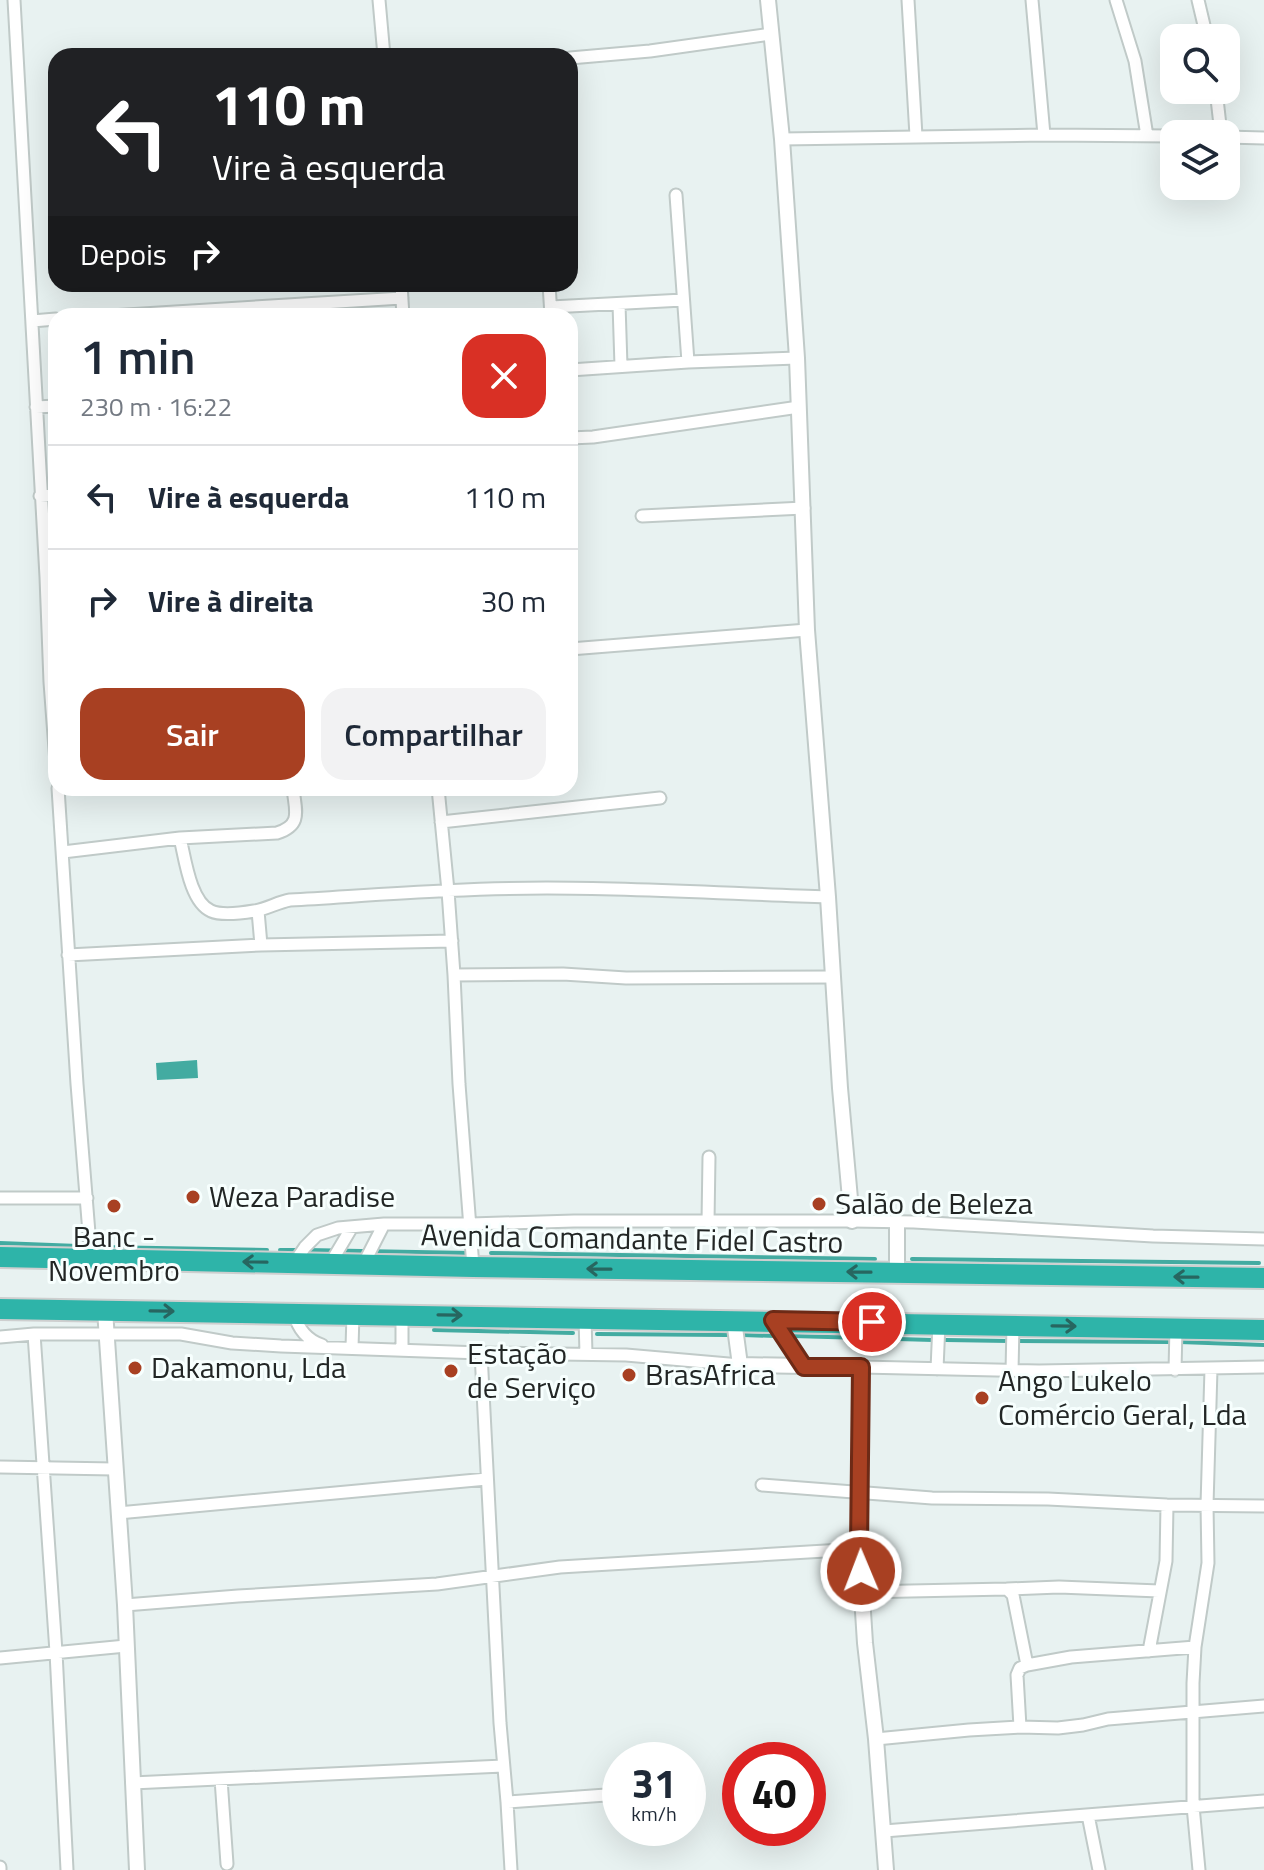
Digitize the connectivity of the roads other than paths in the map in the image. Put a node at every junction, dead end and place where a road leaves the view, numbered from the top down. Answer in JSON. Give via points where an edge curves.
{"nodes":[{"id":1,"x":14,"y":0,"type":"edge"},
{"id":2,"x":379,"y":0,"type":"edge"},
{"id":3,"x":768,"y":0,"type":"edge"},
{"id":4,"x":908,"y":0,"type":"edge"},
{"id":5,"x":1032,"y":0,"type":"edge"},
{"id":6,"x":1116,"y":0,"type":"edge"},
{"id":7,"x":1198,"y":0,"type":"edge"},
{"id":8,"x":1204,"y":24,"type":"edge"},
{"id":9,"x":771,"y":34,"type":"junction"},
{"id":10,"x":383,"y":48,"type":"edge"},
{"id":11,"x":578,"y":57,"type":"edge"},
{"id":12,"x":1044,"y":135,"type":"junction"},
{"id":13,"x":916,"y":136,"type":"junction"},
{"id":14,"x":1147,"y":136,"type":"junction"},
{"id":15,"x":1160,"y":136,"type":"edge"},
{"id":16,"x":1240,"y":137,"type":"edge"},
{"id":17,"x":1264,"y":138,"type":"edge"},
{"id":18,"x":782,"y":139,"type":"junction"},
{"id":19,"x":676,"y":195,"type":"dead end"},
{"id":20,"x":402,"y":292,"type":"edge"},
{"id":21,"x":402,"y":298,"type":"junction"},
{"id":22,"x":683,"y":300,"type":"junction"},
{"id":23,"x":619,"y":304,"type":"junction"},
{"id":24,"x":240,"y":308,"type":"edge"},
{"id":25,"x":403,"y":308,"type":"edge"},
{"id":26,"x":578,"y":309,"type":"edge"},
{"id":27,"x":48,"y":320,"type":"edge"},
{"id":28,"x":32,"y":321,"type":"junction"},
{"id":29,"x":797,"y":358,"type":"junction"},
{"id":30,"x":688,"y":362,"type":"junction"},
{"id":31,"x":621,"y":366,"type":"junction"},
{"id":32,"x":578,"y":369,"type":"edge"},
{"id":33,"x":48,"y":406,"type":"edge"},
{"id":34,"x":36,"y":407,"type":"junction"},
{"id":35,"x":799,"y":407,"type":"junction"},
{"id":36,"x":578,"y":438,"type":"edge"},
{"id":37,"x":40,"y":496,"type":"junction"},
{"id":38,"x":48,"y":496,"type":"edge"},
{"id":39,"x":804,"y":508,"type":"junction"},
{"id":40,"x":642,"y":516,"type":"dead end"},
{"id":41,"x":48,"y":555,"type":"edge"},
{"id":42,"x":807,"y":630,"type":"junction"},
{"id":43,"x":578,"y":648,"type":"edge"},
{"id":44,"x":59,"y":796,"type":"edge"},
{"id":45,"x":294,"y":796,"type":"edge"},
{"id":46,"x":439,"y":796,"type":"edge"},
{"id":47,"x":660,"y":798,"type":"dead end"},
{"id":48,"x":441,"y":822,"type":"junction"},
{"id":49,"x":180,"y":838,"type":"junction"},
{"id":50,"x":63,"y":852,"type":"junction"},
{"id":51,"x":448,"y":891,"type":"junction"},
{"id":52,"x":828,"y":897,"type":"junction"},
{"id":53,"x":258,"y":911,"type":"junction"},
{"id":54,"x":452,"y":941,"type":"junction"},
{"id":55,"x":261,"y":945,"type":"junction"},
{"id":56,"x":68,"y":955,"type":"junction"},
{"id":57,"x":454,"y":975,"type":"junction"},
{"id":58,"x":833,"y":977,"type":"junction"},
{"id":59,"x":709,"y":1157,"type":"dead end"},
{"id":60,"x":0,"y":1198,"type":"edge"},
{"id":61,"x":87,"y":1198,"type":"junction"},
{"id":62,"x":852,"y":1221,"type":"junction"},
{"id":63,"x":708,"y":1222,"type":"junction"},
{"id":64,"x":897,"y":1222,"type":"junction"},
{"id":65,"x":384,"y":1224,"type":"junction"},
{"id":66,"x":471,"y":1224,"type":"junction"},
{"id":67,"x":352,"y":1227,"type":"junction"},
{"id":68,"x":1264,"y":1239,"type":"edge"},
{"id":69,"x":0,"y":1257,"type":"edge"},
{"id":70,"x":91,"y":1258,"type":"junction"},
{"id":71,"x":294,"y":1263,"type":"junction"},
{"id":72,"x":330,"y":1264,"type":"junction"},
{"id":73,"x":363,"y":1265,"type":"junction"},
{"id":74,"x":473,"y":1267,"type":"junction"},
{"id":75,"x":897,"y":1273,"type":"junction"},
{"id":76,"x":1264,"y":1278,"type":"edge"},
{"id":77,"x":0,"y":1309,"type":"edge"},
{"id":78,"x":105,"y":1310,"type":"junction"},
{"id":79,"x":294,"y":1313,"type":"junction"},
{"id":80,"x":353,"y":1314,"type":"junction"},
{"id":81,"x":402,"y":1315,"type":"junction"},
{"id":82,"x":585,"y":1318,"type":"junction"},
{"id":83,"x":734,"y":1320,"type":"junction"},
{"id":84,"x":773,"y":1320,"type":"junction"},
{"id":85,"x":939,"y":1323,"type":"junction"},
{"id":86,"x":1013,"y":1325,"type":"junction"},
{"id":87,"x":1176,"y":1328,"type":"junction"},
{"id":88,"x":1264,"y":1330,"type":"edge"},
{"id":89,"x":34,"y":1334,"type":"junction"},
{"id":90,"x":106,"y":1334,"type":"junction"},
{"id":91,"x":0,"y":1337,"type":"edge"},
{"id":92,"x":330,"y":1348,"type":"junction"},
{"id":93,"x":352,"y":1348,"type":"junction"},
{"id":94,"x":402,"y":1350,"type":"junction"},
{"id":95,"x":481,"y":1353,"type":"junction"},
{"id":96,"x":586,"y":1354,"type":"junction"},
{"id":97,"x":740,"y":1365,"type":"junction"},
{"id":98,"x":804,"y":1367,"type":"junction"},
{"id":99,"x":861,"y":1367,"type":"junction"},
{"id":100,"x":1264,"y":1367,"type":"edge"},
{"id":101,"x":937,"y":1369,"type":"junction"},
{"id":102,"x":1211,"y":1369,"type":"junction"},
{"id":103,"x":1175,"y":1370,"type":"junction"},
{"id":104,"x":1012,"y":1371,"type":"junction"},
{"id":105,"x":0,"y":1467,"type":"edge"},
{"id":106,"x":42,"y":1469,"type":"junction"},
{"id":107,"x":114,"y":1469,"type":"junction"},
{"id":108,"x":487,"y":1479,"type":"junction"},
{"id":109,"x":762,"y":1485,"type":"dead end"},
{"id":110,"x":861,"y":1493,"type":"junction"},
{"id":111,"x":1167,"y":1505,"type":"junction"},
{"id":112,"x":1207,"y":1505,"type":"junction"},
{"id":113,"x":1264,"y":1506,"type":"edge"},
{"id":114,"x":118,"y":1513,"type":"junction"},
{"id":115,"x":859,"y":1549,"type":"junction"},
{"id":116,"x":493,"y":1575,"type":"junction"},
{"id":117,"x":1007,"y":1589,"type":"junction"},
{"id":118,"x":1159,"y":1591,"type":"junction"},
{"id":119,"x":862,"y":1592,"type":"junction"},
{"id":120,"x":125,"y":1605,"type":"junction"},
{"id":121,"x":126,"y":1646,"type":"junction"},
{"id":122,"x":1195,"y":1647,"type":"junction"},
{"id":123,"x":1149,"y":1651,"type":"junction"},
{"id":124,"x":56,"y":1652,"type":"junction"},
{"id":125,"x":0,"y":1658,"type":"edge"},
{"id":126,"x":1027,"y":1665,"type":"junction"},
{"id":127,"x":1264,"y":1706,"type":"edge"},
{"id":128,"x":1193,"y":1711,"type":"junction"},
{"id":129,"x":1020,"y":1727,"type":"junction"},
{"id":130,"x":876,"y":1739,"type":"junction"},
{"id":131,"x":503,"y":1766,"type":"junction"},
{"id":132,"x":221,"y":1779,"type":"junction"},
{"id":133,"x":132,"y":1783,"type":"junction"},
{"id":134,"x":602,"y":1795,"type":"edge"},
{"id":135,"x":1264,"y":1801,"type":"edge"},
{"id":136,"x":507,"y":1802,"type":"junction"},
{"id":137,"x":1193,"y":1806,"type":"junction"},
{"id":138,"x":1088,"y":1815,"type":"junction"},
{"id":139,"x":884,"y":1831,"type":"junction"},
{"id":140,"x":227,"y":1864,"type":"dead end"},
{"id":141,"x":67,"y":1870,"type":"edge"},
{"id":142,"x":137,"y":1870,"type":"edge"},
{"id":143,"x":511,"y":1870,"type":"edge"},
{"id":144,"x":886,"y":1870,"type":"edge"},
{"id":145,"x":1099,"y":1870,"type":"edge"},
{"id":146,"x":1199,"y":1870,"type":"edge"}],
"edges":[{"from":1,"to":28,"type":"street"},
{"from":2,"to":10,"type":"street"},
{"from":3,"to":9,"type":"street"},
{"from":4,"to":13,"type":"street"},
{"from":5,"to":12,"type":"street"},
{"from":6,"to":14,"type":"street","via":[[1135,61]]},
{"from":7,"to":8,"type":"street"},
{"from":9,"to":11,"type":"street"},
{"from":9,"to":18,"type":"street"},
{"from":12,"to":13,"type":"street"},
{"from":12,"to":14,"type":"street"},
{"from":13,"to":18,"type":"street"},
{"from":14,"to":15,"type":"street"},
{"from":16,"to":17,"type":"street"},
{"from":18,"to":29,"type":"street"},
{"from":19,"to":22,"type":"street"},
{"from":20,"to":21,"type":"street"},
{"from":21,"to":24,"type":"street"},
{"from":21,"to":25,"type":"street"},
{"from":22,"to":23,"type":"street"},
{"from":22,"to":30,"type":"street"},
{"from":23,"to":26,"type":"street"},
{"from":23,"to":31,"type":"street"},
{"from":27,"to":28,"type":"street"},
{"from":28,"to":34,"type":"street"},
{"from":29,"to":30,"type":"street"},
{"from":29,"to":35,"type":"street"},
{"from":30,"to":31,"type":"street"},
{"from":31,"to":32,"type":"street"},
{"from":33,"to":34,"type":"street"},
{"from":34,"to":37,"type":"street"},
{"from":35,"to":36,"type":"street"},
{"from":35,"to":39,"type":"street"},
{"from":37,"to":38,"type":"street"},
{"from":37,"to":41,"type":"street"},
{"from":39,"to":40,"type":"street"},
{"from":39,"to":42,"type":"street"},
{"from":42,"to":43,"type":"street"},
{"from":42,"to":52,"type":"street"},
{"from":44,"to":50,"type":"street"},
{"from":45,"to":49,"type":"street","via":[[294,824],[277,833]]},
{"from":46,"to":48,"type":"street"},
{"from":47,"to":48,"type":"street"},
{"from":48,"to":51,"type":"street"},
{"from":49,"to":50,"type":"street"},
{"from":49,"to":53,"type":"street","via":[[194,892],[204,907],[217,913]]},
{"from":50,"to":56,"type":"street"},
{"from":51,"to":52,"type":"street","via":[[606,888]]},
{"from":51,"to":53,"type":"street","via":[[290,900]]},
{"from":51,"to":54,"type":"street"},
{"from":52,"to":58,"type":"street"},
{"from":53,"to":55,"type":"street"},
{"from":54,"to":55,"type":"street"},
{"from":54,"to":57,"type":"street"},
{"from":55,"to":56,"type":"street"},
{"from":56,"to":61,"type":"street"},
{"from":57,"to":58,"type":"street"},
{"from":57,"to":66,"type":"street"},
{"from":58,"to":62,"type":"street"},
{"from":59,"to":63,"type":"street"},
{"from":60,"to":61,"type":"street"},
{"from":61,"to":70,"type":"street"},
{"from":62,"to":63,"type":"street"},
{"from":62,"to":64,"type":"street"},
{"from":63,"to":66,"type":"street"},
{"from":64,"to":68,"type":"street"},
{"from":64,"to":75,"type":"street"},
{"from":65,"to":66,"type":"street"},
{"from":65,"to":67,"type":"street"},
{"from":65,"to":73,"type":"street"},
{"from":66,"to":74,"type":"street"},
{"from":67,"to":71,"type":"street","via":[[317,1235]]},
{"from":67,"to":72,"type":"street"},
{"from":69,"to":70,"type":"highway","name":"Avenida Comandante Fidel Castro"},
{"from":71,"to":70,"type":"highway","name":"Avenida Comandante Fidel Castro","one_way":true},
{"from":71,"to":72,"type":"highway","name":"Avenida Comandante Fidel Castro"},
{"from":72,"to":73,"type":"highway","name":"Avenida Comandante Fidel Castro"},
{"from":73,"to":74,"type":"highway","name":"Avenida Comandante Fidel Castro"},
{"from":75,"to":74,"type":"highway","name":"Avenida Comandante Fidel Castro","one_way":true},
{"from":76,"to":75,"type":"highway","name":"Avenida Comandante Fidel Castro","one_way":true},
{"from":77,"to":78,"type":"highway"},
{"from":78,"to":79,"type":"highway","one_way":true},
{"from":78,"to":90,"type":"street"},
{"from":79,"to":80,"type":"highway"},
{"from":79,"to":92,"type":"street","via":[[308,1338]]},
{"from":80,"to":81,"type":"highway"},
{"from":80,"to":93,"type":"street"},
{"from":81,"to":82,"type":"highway","one_way":true},
{"from":81,"to":94,"type":"street"},
{"from":82,"to":83,"type":"highway"},
{"from":82,"to":96,"type":"street"},
{"from":83,"to":84,"type":"highway"},
{"from":83,"to":97,"type":"street"},
{"from":84,"to":85,"type":"highway"},
{"from":84,"to":98,"type":"street"},
{"from":85,"to":86,"type":"highway"},
{"from":85,"to":101,"type":"street"},
{"from":86,"to":87,"type":"highway","one_way":true},
{"from":86,"to":104,"type":"street"},
{"from":87,"to":88,"type":"highway"},
{"from":87,"to":103,"type":"street"},
{"from":89,"to":90,"type":"street"},
{"from":89,"to":91,"type":"street"},
{"from":89,"to":106,"type":"street"},
{"from":90,"to":92,"type":"street","via":[[181,1334],[232,1343]]},
{"from":90,"to":107,"type":"street"},
{"from":92,"to":93,"type":"street"},
{"from":93,"to":94,"type":"street"},
{"from":94,"to":95,"type":"street"},
{"from":95,"to":96,"type":"street"},
{"from":95,"to":108,"type":"street"},
{"from":96,"to":97,"type":"street"},
{"from":97,"to":98,"type":"street"},
{"from":98,"to":99,"type":"street"},
{"from":99,"to":101,"type":"street"},
{"from":99,"to":110,"type":"street"},
{"from":100,"to":102,"type":"street"},
{"from":101,"to":104,"type":"street"},
{"from":102,"to":103,"type":"street"},
{"from":102,"to":112,"type":"street"},
{"from":103,"to":104,"type":"street"},
{"from":105,"to":106,"type":"street"},
{"from":106,"to":107,"type":"street"},
{"from":106,"to":124,"type":"street"},
{"from":107,"to":114,"type":"street"},
{"from":108,"to":114,"type":"street"},
{"from":108,"to":116,"type":"street"},
{"from":109,"to":110,"type":"street"},
{"from":110,"to":111,"type":"street"},
{"from":110,"to":115,"type":"street"},
{"from":111,"to":112,"type":"street"},
{"from":111,"to":118,"type":"street","via":[[1166,1561]]},
{"from":112,"to":113,"type":"street"},
{"from":112,"to":122,"type":"street","via":[[1208,1563]]},
{"from":114,"to":120,"type":"street"},
{"from":115,"to":116,"type":"street"},
{"from":115,"to":119,"type":"street"},
{"from":116,"to":120,"type":"street","via":[[437,1584]]},
{"from":116,"to":131,"type":"street"},
{"from":117,"to":118,"type":"street"},
{"from":117,"to":119,"type":"street"},
{"from":117,"to":126,"type":"street","via":[[1015,1599]]},
{"from":118,"to":123,"type":"street"},
{"from":119,"to":130,"type":"street"},
{"from":120,"to":121,"type":"street"},
{"from":121,"to":124,"type":"street"},
{"from":121,"to":133,"type":"street"},
{"from":122,"to":123,"type":"street"},
{"from":122,"to":128,"type":"street"},
{"from":123,"to":126,"type":"street"},
{"from":124,"to":125,"type":"street"},
{"from":124,"to":141,"type":"street"},
{"from":126,"to":129,"type":"street","via":[[1017,1675]]},
{"from":127,"to":128,"type":"street"},
{"from":128,"to":129,"type":"street","via":[[1058,1728]]},
{"from":128,"to":137,"type":"street"},
{"from":129,"to":130,"type":"street"},
{"from":130,"to":139,"type":"street"},
{"from":131,"to":132,"type":"street"},
{"from":131,"to":136,"type":"street"},
{"from":132,"to":133,"type":"street"},
{"from":132,"to":140,"type":"street"},
{"from":133,"to":142,"type":"street"},
{"from":134,"to":136,"type":"street"},
{"from":135,"to":137,"type":"street"},
{"from":136,"to":143,"type":"street"},
{"from":137,"to":138,"type":"street"},
{"from":137,"to":146,"type":"street"},
{"from":138,"to":139,"type":"street"},
{"from":138,"to":145,"type":"street"},
{"from":139,"to":144,"type":"street"}]}
